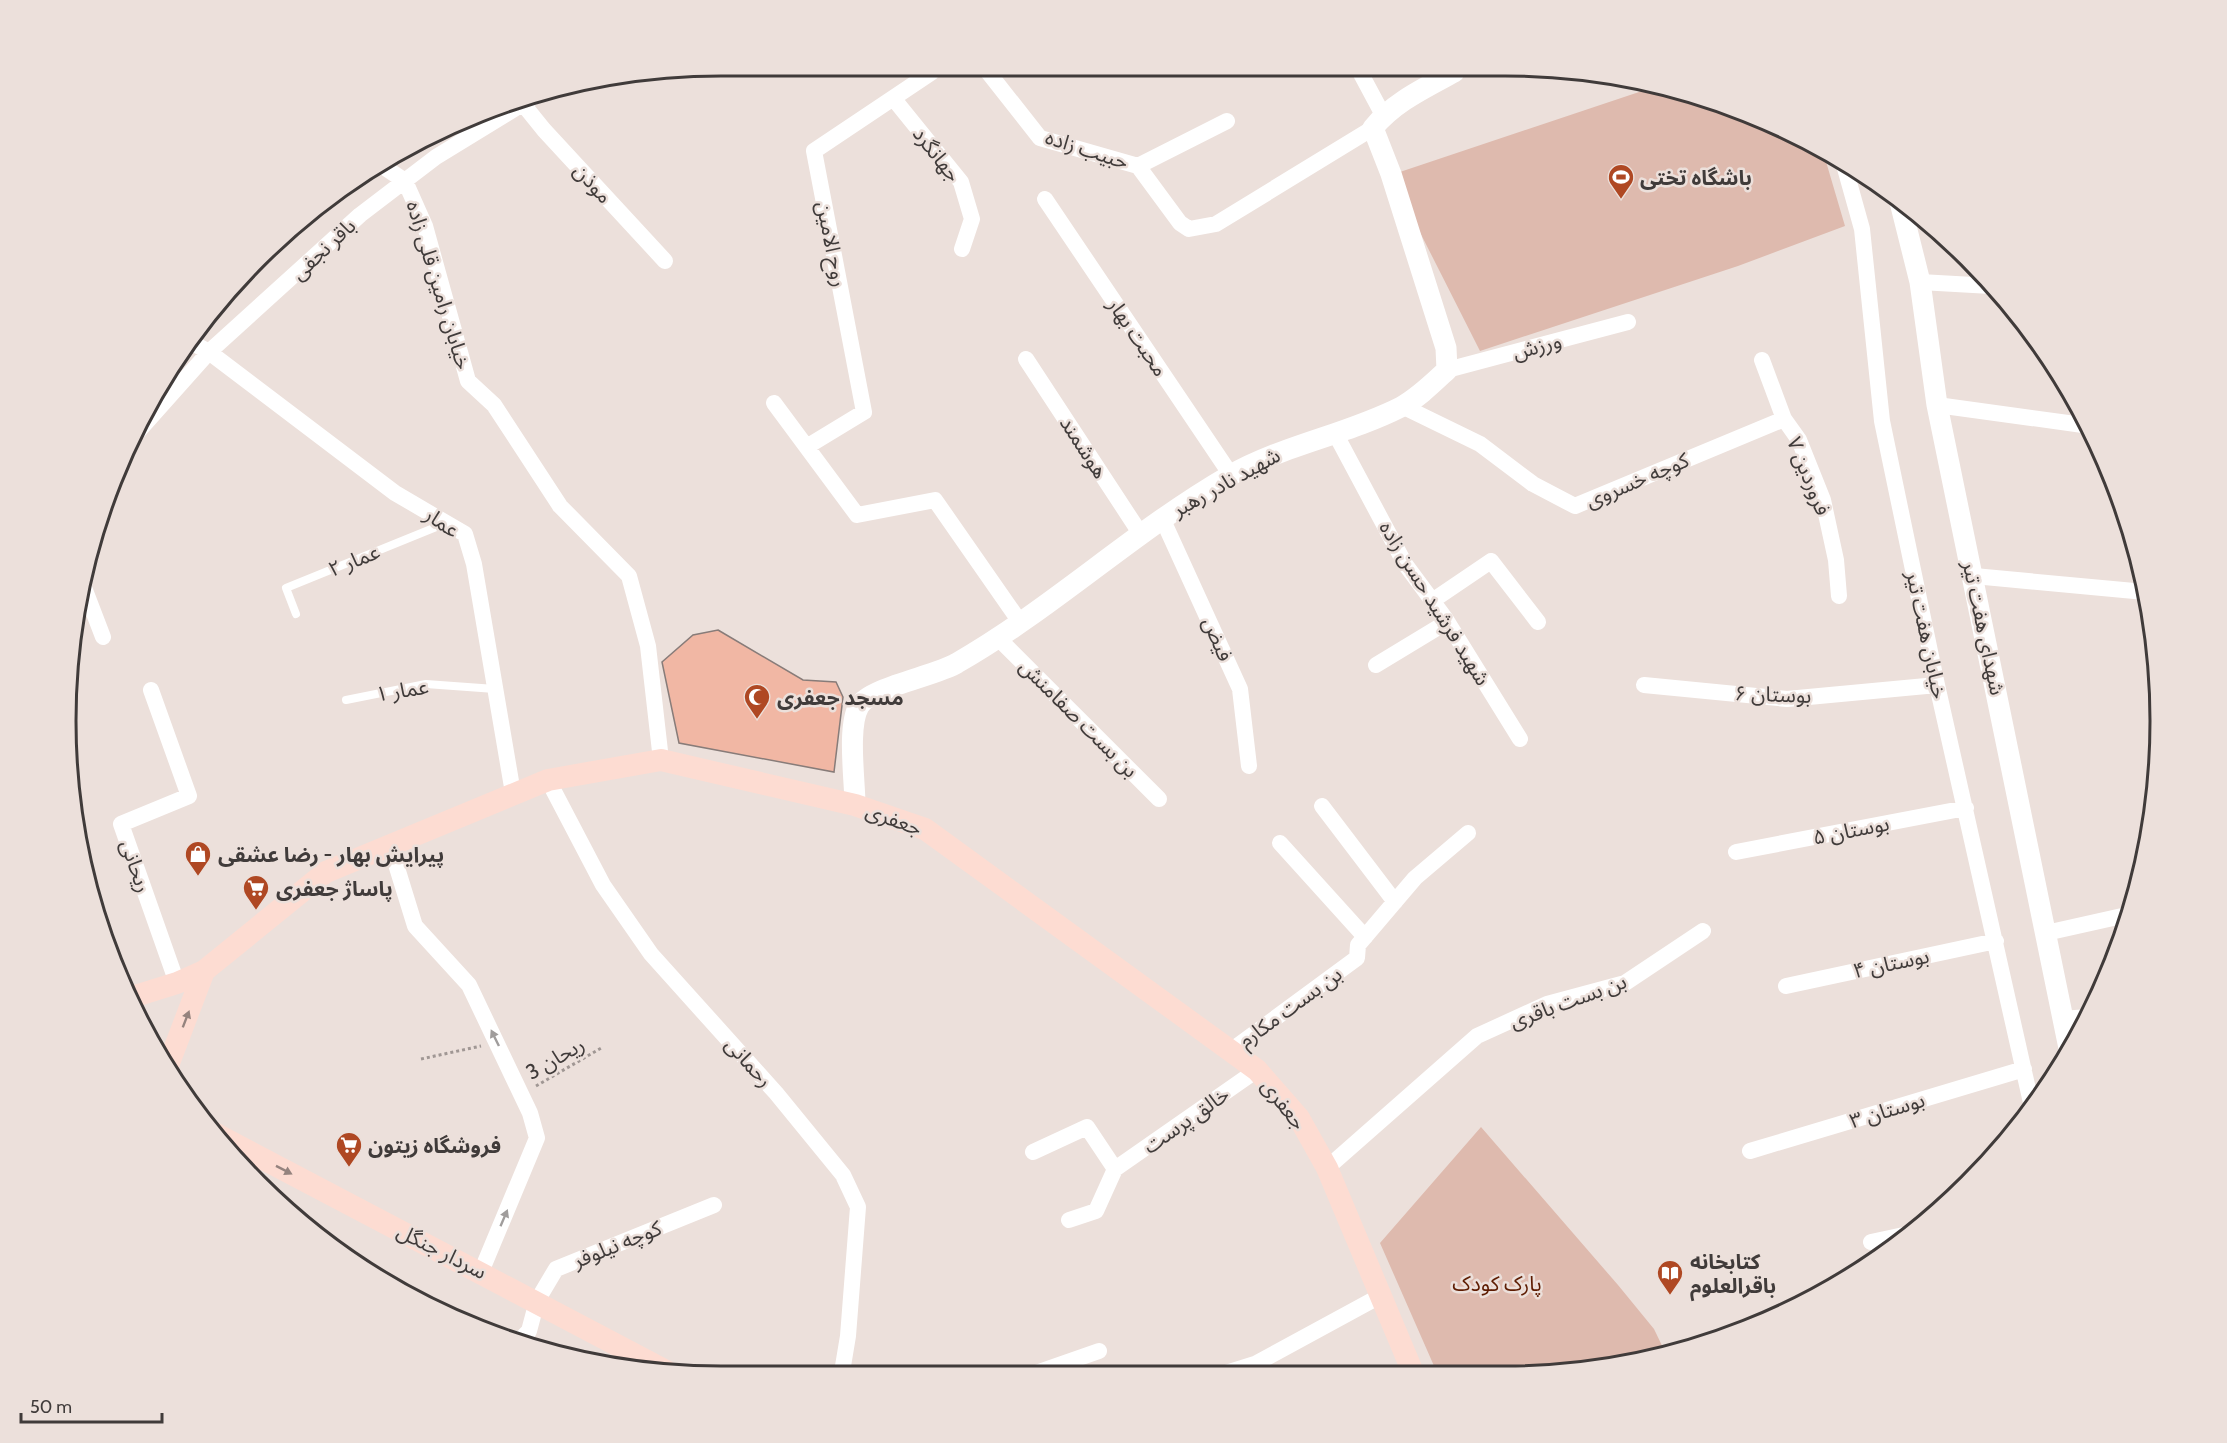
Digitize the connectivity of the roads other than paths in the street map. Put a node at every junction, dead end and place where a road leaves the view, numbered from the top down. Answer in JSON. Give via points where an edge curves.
{"nodes":[{"id":1,"x":926,"y":76,"type":"edge"},
{"id":2,"x":991,"y":76,"type":"edge"},
{"id":3,"x":1361,"y":76,"type":"edge"},
{"id":4,"x":1448,"y":76,"type":"edge"},
{"id":5,"x":893,"y":98,"type":"junction"},
{"id":6,"x":533,"y":105,"type":"edge"},
{"id":7,"x":505,"y":115,"type":"edge"},
{"id":8,"x":1227,"y":121,"type":"dead end"},
{"id":9,"x":1378,"y":121,"type":"junction"},
{"id":10,"x":1138,"y":166,"type":"junction"},
{"id":11,"x":388,"y":170,"type":"edge"},
{"id":12,"x":1847,"y":174,"type":"edge"},
{"id":13,"x":405,"y":181,"type":"junction"},
{"id":14,"x":1045,"y":199,"type":"dead end"},
{"id":15,"x":1903,"y":214,"type":"edge"},
{"id":16,"x":962,"y":249,"type":"dead end"},
{"id":17,"x":665,"y":261,"type":"dead end"},
{"id":18,"x":1920,"y":282,"type":"junction"},
{"id":19,"x":1980,"y":285,"type":"edge"},
{"id":20,"x":1628,"y":322,"type":"dead end"},
{"id":21,"x":198,"y":346,"type":"edge"},
{"id":22,"x":209,"y":352,"type":"junction"},
{"id":23,"x":1026,"y":359,"type":"dead end"},
{"id":24,"x":1762,"y":360,"type":"dead end"},
{"id":25,"x":1447,"y":370,"type":"junction"},
{"id":26,"x":774,"y":403,"type":"dead end"},
{"id":27,"x":1937,"y":405,"type":"junction"},
{"id":28,"x":1402,"y":406,"type":"junction"},
{"id":29,"x":157,"y":411,"type":"edge"},
{"id":30,"x":1784,"y":419,"type":"junction"},
{"id":31,"x":2078,"y":424,"type":"edge"},
{"id":32,"x":1335,"y":433,"type":"junction"},
{"id":33,"x":808,"y":446,"type":"junction"},
{"id":34,"x":1231,"y":475,"type":"junction"},
{"id":35,"x":1162,"y":518,"type":"junction"},
{"id":36,"x":448,"y":523,"type":"junction"},
{"id":37,"x":1142,"y":536,"type":"junction"},
{"id":38,"x":1974,"y":576,"type":"junction"},
{"id":39,"x":2137,"y":591,"type":"edge"},
{"id":40,"x":1839,"y":596,"type":"dead end"},
{"id":41,"x":88,"y":599,"type":"edge"},
{"id":42,"x":1432,"y":601,"type":"junction"},
{"id":43,"x":296,"y":614,"type":"dead end"},
{"id":44,"x":1020,"y":622,"type":"junction"},
{"id":45,"x":1447,"y":622,"type":"junction"},
{"id":46,"x":1538,"y":622,"type":"dead end"},
{"id":47,"x":103,"y":637,"type":"dead end"},
{"id":48,"x":998,"y":638,"type":"junction"},
{"id":49,"x":1376,"y":665,"type":"dead end"},
{"id":50,"x":1644,"y":684,"type":"dead end"},
{"id":51,"x":1937,"y":685,"type":"junction"},
{"id":52,"x":495,"y":689,"type":"junction"},
{"id":53,"x":151,"y":690,"type":"dead end"},
{"id":54,"x":346,"y":700,"type":"dead end"},
{"id":55,"x":1520,"y":739,"type":"dead end"},
{"id":56,"x":661,"y":760,"type":"junction"},
{"id":57,"x":1249,"y":766,"type":"dead end"},
{"id":58,"x":548,"y":780,"type":"junction"},
{"id":59,"x":513,"y":793,"type":"junction"},
{"id":60,"x":1159,"y":799,"type":"dead end"},
{"id":61,"x":855,"y":805,"type":"junction"},
{"id":62,"x":1322,"y":806,"type":"dead end"},
{"id":63,"x":1966,"y":808,"type":"junction"},
{"id":64,"x":1468,"y":833,"type":"dead end"},
{"id":65,"x":1281,"y":843,"type":"dead end"},
{"id":66,"x":390,"y":845,"type":"junction"},
{"id":67,"x":1736,"y":852,"type":"dead end"},
{"id":68,"x":1395,"y":902,"type":"junction"},
{"id":69,"x":2120,"y":916,"type":"edge"},
{"id":70,"x":1703,"y":932,"type":"dead end"},
{"id":71,"x":2046,"y":933,"type":"junction"},
{"id":72,"x":1365,"y":937,"type":"junction"},
{"id":73,"x":1996,"y":941,"type":"junction"},
{"id":74,"x":204,"y":971,"type":"junction"},
{"id":75,"x":177,"y":983,"type":"junction"},
{"id":76,"x":1786,"y":986,"type":"dead end"},
{"id":77,"x":138,"y":995,"type":"edge"},
{"id":78,"x":2078,"y":1018,"type":"edge"},
{"id":79,"x":2062,"y":1019,"type":"junction"},
{"id":80,"x":2067,"y":1039,"type":"edge"},
{"id":81,"x":1232,"y":1050,"type":"junction"},
{"id":82,"x":171,"y":1057,"type":"edge"},
{"id":83,"x":2024,"y":1069,"type":"junction"},
{"id":84,"x":1257,"y":1070,"type":"junction"},
{"id":85,"x":2030,"y":1097,"type":"edge"},
{"id":86,"x":234,"y":1143,"type":"edge"},
{"id":87,"x":1750,"y":1151,"type":"dead end"},
{"id":88,"x":1033,"y":1152,"type":"dead end"},
{"id":89,"x":1327,"y":1168,"type":"junction"},
{"id":90,"x":1115,"y":1169,"type":"junction"},
{"id":91,"x":714,"y":1205,"type":"dead end"},
{"id":92,"x":1069,"y":1220,"type":"dead end"},
{"id":93,"x":1892,"y":1238,"type":"edge"},
{"id":94,"x":1871,"y":1242,"type":"dead end"},
{"id":95,"x":482,"y":1272,"type":"junction"},
{"id":96,"x":1382,"y":1295,"type":"junction"},
{"id":97,"x":537,"y":1301,"type":"junction"},
{"id":98,"x":525,"y":1335,"type":"edge"},
{"id":99,"x":1099,"y":1351,"type":"dead end"},
{"id":100,"x":650,"y":1362,"type":"edge"},
{"id":101,"x":843,"y":1366,"type":"edge"},
{"id":102,"x":1056,"y":1366,"type":"edge"},
{"id":103,"x":1249,"y":1366,"type":"edge"},
{"id":104,"x":1410,"y":1366,"type":"edge"}],
"edges":[{"from":1,"to":5,"type":"street","name":"روح الامین"},
{"from":2,"to":10,"type":"street","name":"حبیب زاده","via":[[1040,138]]},
{"from":3,"to":9,"type":"street"},
{"from":4,"to":9,"type":"street"},
{"from":5,"to":16,"type":"street","name":"جهانگرد","via":[[961,182],[972,219]]},
{"from":5,"to":33,"type":"street","name":"روح الامین","via":[[814,151],[864,412]]},
{"from":6,"to":17,"type":"street","name":"موذن","via":[[544,130]]},
{"from":7,"to":13,"type":"street","name":"باقر نجفی"},
{"from":8,"to":10,"type":"street"},
{"from":9,"to":10,"type":"street","name":"حبیب زاده","via":[[1216,224],[1189,229],[1180,223]]},
{"from":9,"to":25,"type":"street","via":[[1446,348]]},
{"from":11,"to":13,"type":"street"},
{"from":12,"to":51,"type":"street","name":"خیابان هفت تیر","via":[[1862,229],[1882,421]]},
{"from":13,"to":22,"type":"street","name":"باقر نجفی","via":[[360,215]]},
{"from":13,"to":56,"type":"street","name":"خیابان رامین قلی زاده","via":[[424,226],[468,381],[494,405],[560,506],[629,576],[648,646]]},
{"from":14,"to":34,"type":"street","name":"محبت بهار"},
{"from":15,"to":18,"type":"street","name":"شهدای هفت تیر"},
{"from":18,"to":19,"type":"street"},
{"from":18,"to":27,"type":"street","name":"شهدای هفت تیر"},
{"from":20,"to":25,"type":"street","name":"ورزش"},
{"from":21,"to":22,"type":"street","name":"عمار"},
{"from":22,"to":29,"type":"street","name":"باقر نجفی"},
{"from":22,"to":36,"type":"street","name":"عمار","via":[[395,493]]},
{"from":23,"to":37,"type":"street","name":"هوشمند"},
{"from":24,"to":30,"type":"street","name":"فروردین ۷"},
{"from":25,"to":28,"type":"street","name":"شهید نادر رهبر"},
{"from":26,"to":33,"type":"street"},
{"from":27,"to":31,"type":"street"},
{"from":27,"to":38,"type":"street","name":"شهدای هفت تیر"},
{"from":28,"to":30,"type":"street","name":"کوچه خسروی","via":[[1480,444],[1533,484],[1575,506]]},
{"from":28,"to":32,"type":"street","name":"شهید نادر رهبر"},
{"from":30,"to":40,"type":"street","name":"فروردین ۷","via":[[1799,440],[1823,500]]},
{"from":32,"to":34,"type":"street","name":"شهید نادر رهبر","via":[[1289,448]]},
{"from":32,"to":42,"type":"street","name":"شهید فرشید حسن زاده","via":[[1405,564]]},
{"from":33,"to":44,"type":"street","via":[[857,515],[934,500]]},
{"from":34,"to":35,"type":"street","name":"شهید نادر رهبر"},
{"from":35,"to":37,"type":"street","name":"شهید نادر رهبر"},
{"from":35,"to":57,"type":"street","name":"فیض","via":[[1239,689]]},
{"from":36,"to":43,"type":"lane","name":"عمار ۲","via":[[286,588]]},
{"from":36,"to":52,"type":"street","name":"عمار","via":[[465,534],[474,564]]},
{"from":37,"to":44,"type":"street","name":"شهید نادر رهبر"},
{"from":38,"to":39,"type":"street"},
{"from":38,"to":71,"type":"street","name":"شهدای هفت تیر"},
{"from":41,"to":47,"type":"street"},
{"from":42,"to":45,"type":"street","name":"شهید فرشید حسن زاده"},
{"from":42,"to":46,"type":"street","via":[[1491,561]]},
{"from":44,"to":48,"type":"street","name":"شهید نادر رهبر"},
{"from":45,"to":49,"type":"street"},
{"from":45,"to":55,"type":"street","name":"شهید فرشید حسن زاده"},
{"from":48,"to":60,"type":"street","name":"بن بست صفامنش"},
{"from":48,"to":61,"type":"street","name":"شهید نادر رهبر","via":[[955,665],[878,693],[859,705],[853,722]]},
{"from":50,"to":51,"type":"street","name":"بوستان ۶","via":[[1787,699]]},
{"from":51,"to":63,"type":"street","name":"خیابان هفت تیر"},
{"from":52,"to":54,"type":"lane","name":"عمار ۱","via":[[426,684]]},
{"from":52,"to":59,"type":"street","name":"عمار"},
{"from":53,"to":75,"type":"street","name":"ریحانی","via":[[189,796],[121,824]]},
{"from":56,"to":58,"type":"main road","name":"جعفری"},
{"from":56,"to":61,"type":"main road","name":"جعفری"},
{"from":58,"to":59,"type":"main road","name":"جعفری"},
{"from":58,"to":101,"type":"street","name":"رحمانی","via":[[603,885],[651,954],[776,1093],[843,1175],[858,1207]]},
{"from":59,"to":66,"type":"main road","name":"جعفری"},
{"from":61,"to":81,"type":"main road","name":"جعفری","via":[[925,828]]},
{"from":62,"to":68,"type":"street"},
{"from":63,"to":67,"type":"street","name":"بوستان ۵"},
{"from":63,"to":73,"type":"street","name":"خیابان هفت تیر"},
{"from":64,"to":68,"type":"street","name":"بن بست مکارم","via":[[1415,878]]},
{"from":65,"to":72,"type":"street"},
{"from":66,"to":74,"type":"main road","name":"جعفری","via":[[327,872]]},
{"from":95,"to":66,"type":"street","one_way":true,"via":[[537,1138],[469,985],[415,926]]},
{"from":68,"to":72,"type":"street","name":"بن بست مکارم"},
{"from":69,"to":71,"type":"street"},
{"from":70,"to":89,"type":"street","name":"بن بست باقری","via":[[1625,983],[1548,1004],[1477,1036]]},
{"from":71,"to":79,"type":"street","name":"شهدای هفت تیر"},
{"from":72,"to":81,"type":"street","name":"بن بست مکارم","via":[[1358,945],[1357,958]]},
{"from":73,"to":76,"type":"street","name":"بوستان ۴"},
{"from":73,"to":83,"type":"street","name":"خیابان هفت تیر"},
{"from":74,"to":75,"type":"main road","name":"جعفری"},
{"from":82,"to":74,"type":"main road","one_way":true},
{"from":75,"to":77,"type":"main road","name":"جعفری"},
{"from":78,"to":79,"type":"street"},
{"from":79,"to":80,"type":"street","name":"شهدای هفت تیر"},
{"from":81,"to":84,"type":"main road","name":"جعفری"},
{"from":83,"to":85,"type":"street","name":"خیابان هفت تیر"},
{"from":83,"to":87,"type":"street","name":"بوستان ۳"},
{"from":84,"to":89,"type":"main road","name":"جعفری","via":[[1299,1118]]},
{"from":84,"to":90,"type":"street","name":"خالق پرست"},
{"from":86,"to":95,"type":"main road","name":"سردار جنگل","one_way":true},
{"from":88,"to":90,"type":"street","via":[[1087,1127]]},
{"from":89,"to":96,"type":"main road","name":"جعفری"},
{"from":90,"to":92,"type":"street","via":[[1096,1211]]},
{"from":91,"to":97,"type":"street","name":"کوچه نیلوفر","via":[[556,1269]]},
{"from":93,"to":94,"type":"street"},
{"from":95,"to":97,"type":"main road","name":"سردار جنگل"},
{"from":96,"to":103,"type":"street"},
{"from":96,"to":104,"type":"main road","name":"جعفری"},
{"from":97,"to":98,"type":"street","name":"کوچه نیلوفر"},
{"from":97,"to":100,"type":"main road","name":"سردار جنگل"},
{"from":99,"to":102,"type":"street"}]}
